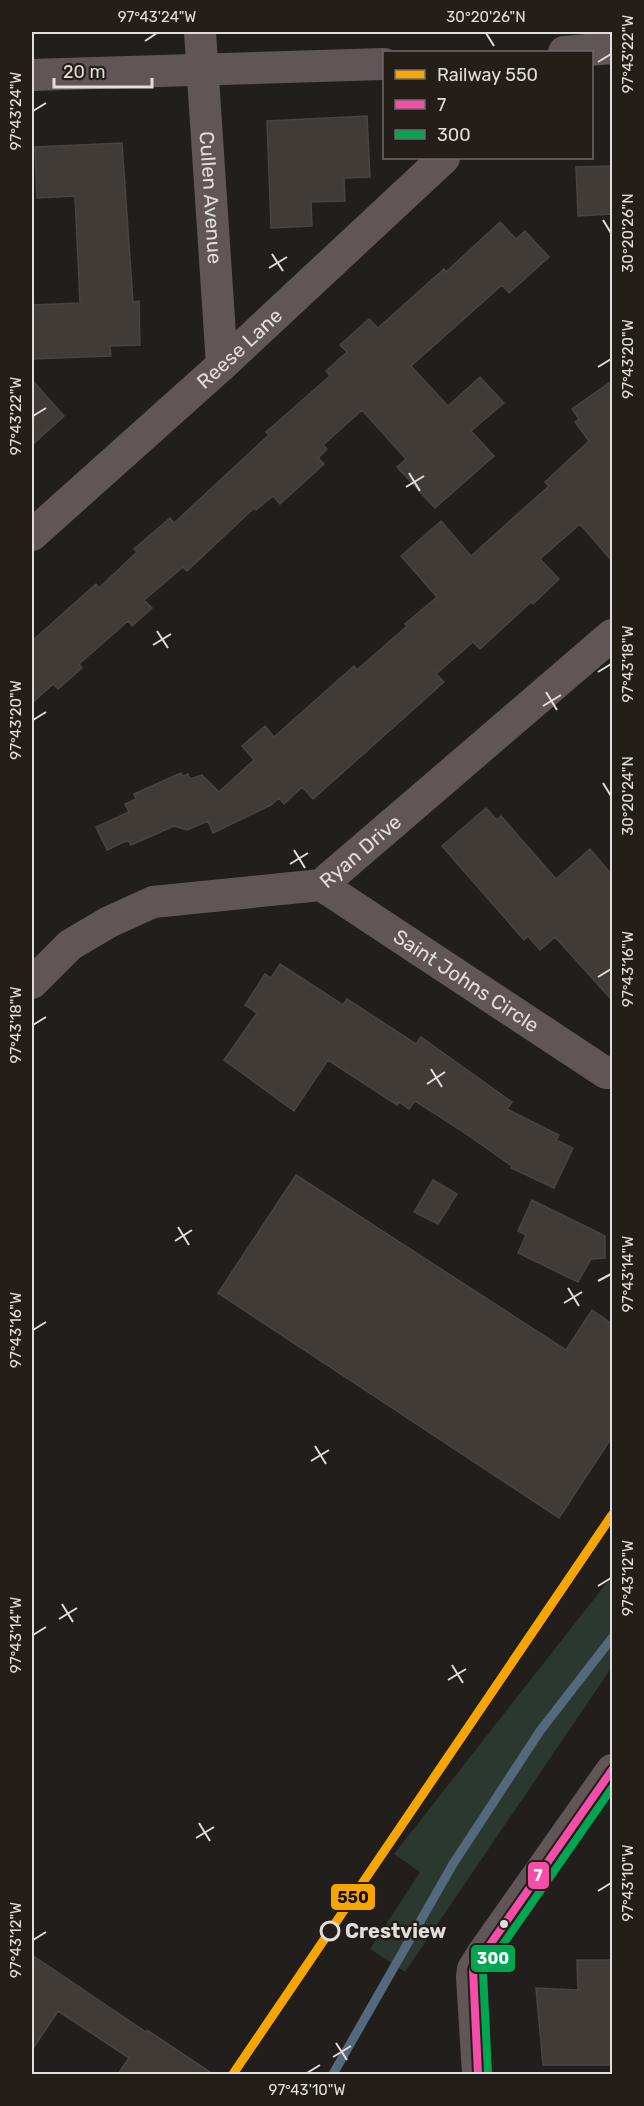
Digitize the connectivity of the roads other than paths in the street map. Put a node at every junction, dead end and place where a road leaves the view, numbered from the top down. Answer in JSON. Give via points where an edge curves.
{"nodes":[{"id":1,"x":200,"y":32,"type":"edge"},
{"id":2,"x":612,"y":48,"type":"edge"},
{"id":3,"x":576,"y":51,"type":"edge"},
{"id":4,"x":383,"y":64,"type":"edge"},
{"id":5,"x":201,"y":69,"type":"junction"},
{"id":6,"x":32,"y":75,"type":"edge"},
{"id":7,"x":443,"y":159,"type":"edge"},
{"id":8,"x":222,"y":364,"type":"junction"},
{"id":9,"x":32,"y":535,"type":"edge"},
{"id":10,"x":612,"y":635,"type":"edge"},
{"id":11,"x":321,"y":885,"type":"junction"},
{"id":12,"x":32,"y":983,"type":"edge"},
{"id":13,"x":612,"y":1073,"type":"edge"},
{"id":14,"x":612,"y":1770,"type":"edge"},
{"id":15,"x":478,"y":2074,"type":"edge"}],
"edges":[{"from":1,"to":5,"type":"street","name":"Cullen Avenue"},
{"from":2,"to":3,"type":"street"},
{"from":4,"to":5,"type":"street"},
{"from":5,"to":6,"type":"street"},
{"from":5,"to":8,"type":"street","name":"Cullen Avenue"},
{"from":7,"to":8,"type":"street","name":"Reese Lane"},
{"from":8,"to":9,"type":"street","name":"Reese Lane"},
{"from":10,"to":11,"type":"street","name":"Ryan Drive"},
{"from":11,"to":12,"type":"street","name":"Ryan Drive","via":[[153,902],[70,945]]},
{"from":11,"to":13,"type":"street","name":"Saint Johns Circle","via":[[606,1073]]},
{"from":14,"to":15,"type":"street","via":[[474,1969]]}]}
